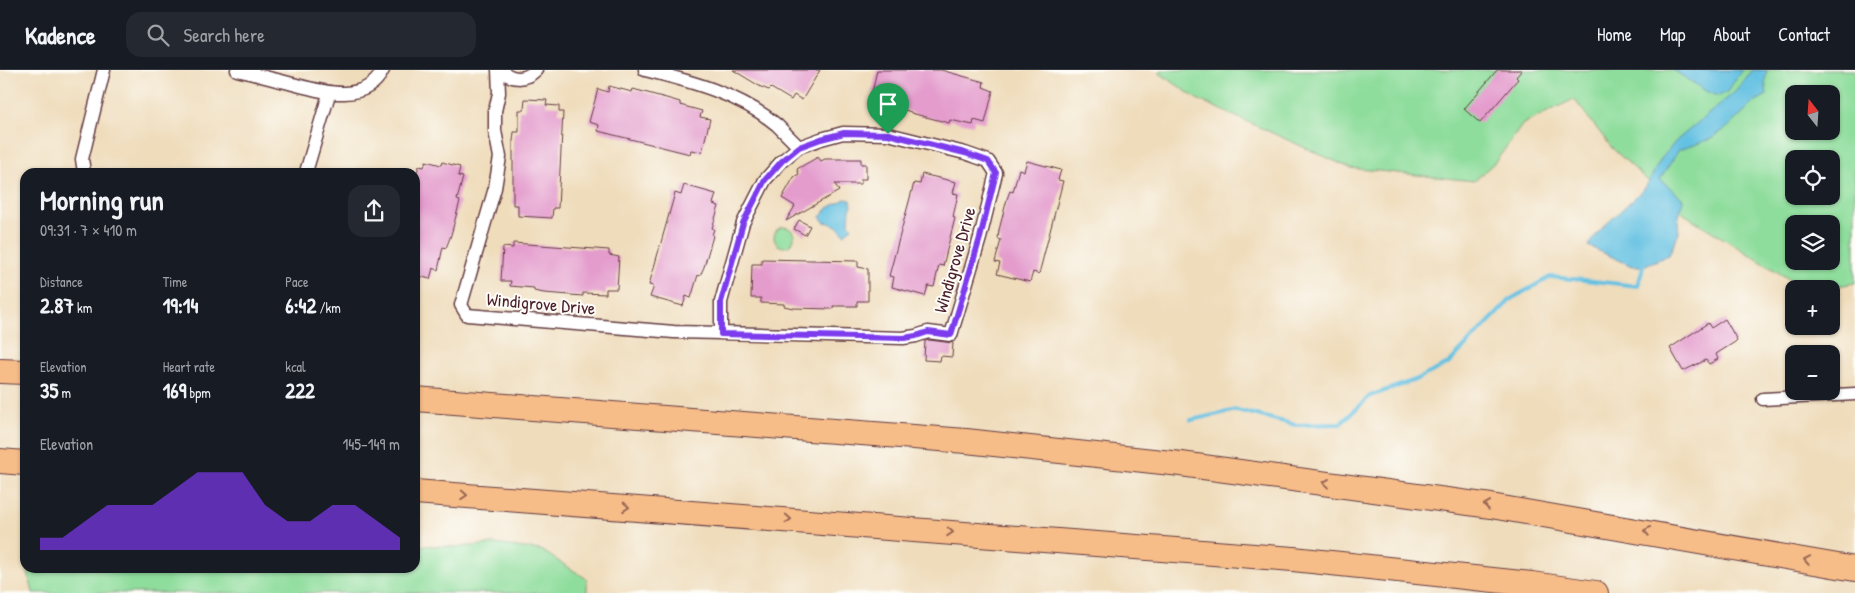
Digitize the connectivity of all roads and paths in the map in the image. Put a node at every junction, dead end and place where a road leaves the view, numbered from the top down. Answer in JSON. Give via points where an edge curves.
{"nodes":[{"id":1,"x":104,"y":70,"type":"edge"},
{"id":2,"x":236,"y":70,"type":"edge"},
{"id":3,"x":383,"y":70,"type":"edge"},
{"id":4,"x":499,"y":70,"type":"edge"},
{"id":5,"x":536,"y":70,"type":"edge"},
{"id":6,"x":645,"y":70,"type":"edge"},
{"id":7,"x":517,"y":79,"type":"junction"},
{"id":8,"x":499,"y":93,"type":"junction"},
{"id":9,"x":330,"y":94,"type":"junction"},
{"id":10,"x":799,"y":147,"type":"junction"},
{"id":11,"x":83,"y":168,"type":"edge"},
{"id":12,"x":307,"y":168,"type":"edge"},
{"id":13,"x":721,"y":334,"type":"junction"},
{"id":14,"x":0,"y":371,"type":"edge"},
{"id":15,"x":20,"y":372,"type":"edge"},
{"id":16,"x":1855,"y":394,"type":"edge"},
{"id":17,"x":1763,"y":398,"type":"dead end"},
{"id":18,"x":420,"y":399,"type":"edge"},
{"id":19,"x":0,"y":461,"type":"edge"},
{"id":20,"x":20,"y":463,"type":"edge"},
{"id":21,"x":420,"y":492,"type":"edge"},
{"id":22,"x":1855,"y":568,"type":"edge"},
{"id":23,"x":1596,"y":593,"type":"edge"}],
"edges":[{"from":1,"to":11,"type":"street","via":[[82,159]]},
{"from":2,"to":9,"type":"street"},
{"from":3,"to":9,"type":"street","via":[[364,90]]},
{"from":4,"to":7,"type":"street"},
{"from":4,"to":8,"type":"street","name":"Windigrove Drive"},
{"from":5,"to":7,"type":"street"},
{"from":6,"to":10,"type":"street","via":[[702,85],[728,96],[776,124]]},
{"from":7,"to":8,"type":"street"},
{"from":8,"to":13,"type":"street","name":"Windigrove Drive","via":[[495,131],[500,157],[462,305],[467,315]]},
{"from":9,"to":12,"type":"street"},
{"from":10,"to":13,"type":"street","name":"Windigrove Drive","via":[[765,180],[743,223],[721,302]]},
{"from":10,"to":13,"type":"street","name":"Windigrove Drive","via":[[844,133],[888,134],[988,161],[996,173],[951,335],[928,332],[904,338]]},
{"from":14,"to":15,"type":"highway"},
{"from":16,"to":17,"type":"street"},
{"from":22,"to":18,"type":"highway","one_way":true,"via":[[1491,506],[1181,464],[966,441]]},
{"from":19,"to":20,"type":"highway"},
{"from":21,"to":23,"type":"highway","one_way":true,"via":[[1274,558]]}]}
